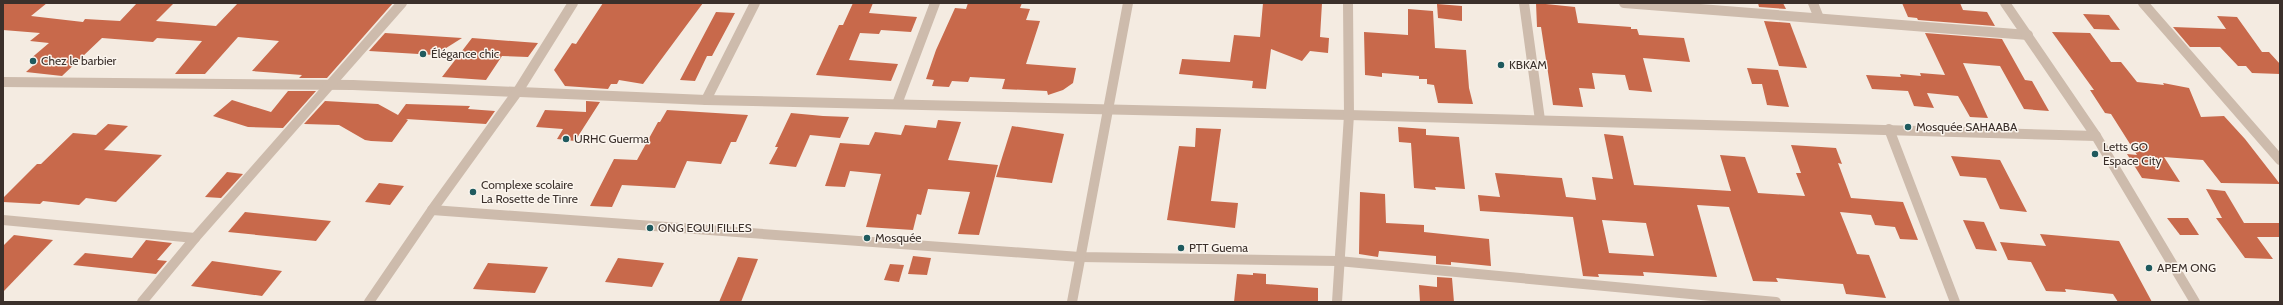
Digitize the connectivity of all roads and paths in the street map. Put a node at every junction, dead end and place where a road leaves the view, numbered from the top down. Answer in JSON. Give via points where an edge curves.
{"nodes":[{"id":1,"x":402,"y":3,"type":"edge"},
{"id":2,"x":573,"y":3,"type":"edge"},
{"id":3,"x":755,"y":3,"type":"edge"},
{"id":4,"x":935,"y":3,"type":"edge"},
{"id":5,"x":1128,"y":3,"type":"edge"},
{"id":6,"x":1348,"y":3,"type":"edge"},
{"id":7,"x":1524,"y":3,"type":"edge"},
{"id":8,"x":1624,"y":3,"type":"edge"},
{"id":9,"x":1813,"y":3,"type":"edge"},
{"id":10,"x":2005,"y":3,"type":"edge"},
{"id":11,"x":2143,"y":3,"type":"edge"},
{"id":12,"x":1688,"y":6,"type":"edge"},
{"id":13,"x":1819,"y":18,"type":"junction"},
{"id":14,"x":2028,"y":35,"type":"junction"},
{"id":15,"x":3,"y":82,"type":"edge"},
{"id":16,"x":330,"y":86,"type":"junction"},
{"id":17,"x":518,"y":91,"type":"junction"},
{"id":18,"x":706,"y":100,"type":"junction"},
{"id":19,"x":897,"y":104,"type":"junction"},
{"id":20,"x":1110,"y":110,"type":"junction"},
{"id":21,"x":1349,"y":115,"type":"junction"},
{"id":22,"x":1540,"y":120,"type":"junction"},
{"id":23,"x":1889,"y":129,"type":"junction"},
{"id":24,"x":2096,"y":136,"type":"junction"},
{"id":25,"x":2280,"y":160,"type":"edge"},
{"id":26,"x":432,"y":210,"type":"junction"},
{"id":27,"x":3,"y":220,"type":"edge"},
{"id":28,"x":194,"y":238,"type":"junction"},
{"id":29,"x":1080,"y":257,"type":"junction"},
{"id":30,"x":1338,"y":261,"type":"junction"},
{"id":31,"x":142,"y":302,"type":"edge"},
{"id":32,"x":369,"y":302,"type":"edge"},
{"id":33,"x":1072,"y":302,"type":"edge"},
{"id":34,"x":1337,"y":302,"type":"edge"},
{"id":35,"x":1776,"y":302,"type":"edge"},
{"id":36,"x":1955,"y":302,"type":"edge"},
{"id":37,"x":2195,"y":302,"type":"edge"}],
"edges":[{"from":1,"to":16,"type":"street"},
{"from":2,"to":17,"type":"street"},
{"from":3,"to":18,"type":"street"},
{"from":4,"to":19,"type":"street"},
{"from":5,"to":20,"type":"street"},
{"from":6,"to":21,"type":"street"},
{"from":7,"to":22,"type":"street"},
{"from":8,"to":12,"type":"street"},
{"from":9,"to":13,"type":"street"},
{"from":10,"to":14,"type":"street"},
{"from":11,"to":25,"type":"street"},
{"from":12,"to":13,"type":"street"},
{"from":13,"to":14,"type":"street"},
{"from":14,"to":24,"type":"street"},
{"from":15,"to":16,"type":"street"},
{"from":16,"to":17,"type":"street"},
{"from":16,"to":28,"type":"street"},
{"from":17,"to":18,"type":"street"},
{"from":17,"to":26,"type":"street"},
{"from":18,"to":19,"type":"street"},
{"from":19,"to":20,"type":"street"},
{"from":20,"to":21,"type":"street"},
{"from":20,"to":29,"type":"street"},
{"from":21,"to":22,"type":"street"},
{"from":21,"to":30,"type":"street"},
{"from":22,"to":23,"type":"street"},
{"from":23,"to":24,"type":"street"},
{"from":23,"to":36,"type":"street"},
{"from":24,"to":37,"type":"street"},
{"from":26,"to":29,"type":"street"},
{"from":26,"to":32,"type":"street"},
{"from":27,"to":28,"type":"street"},
{"from":28,"to":31,"type":"street"},
{"from":29,"to":30,"type":"street"},
{"from":29,"to":33,"type":"street"},
{"from":30,"to":34,"type":"street"},
{"from":30,"to":35,"type":"street"}]}
